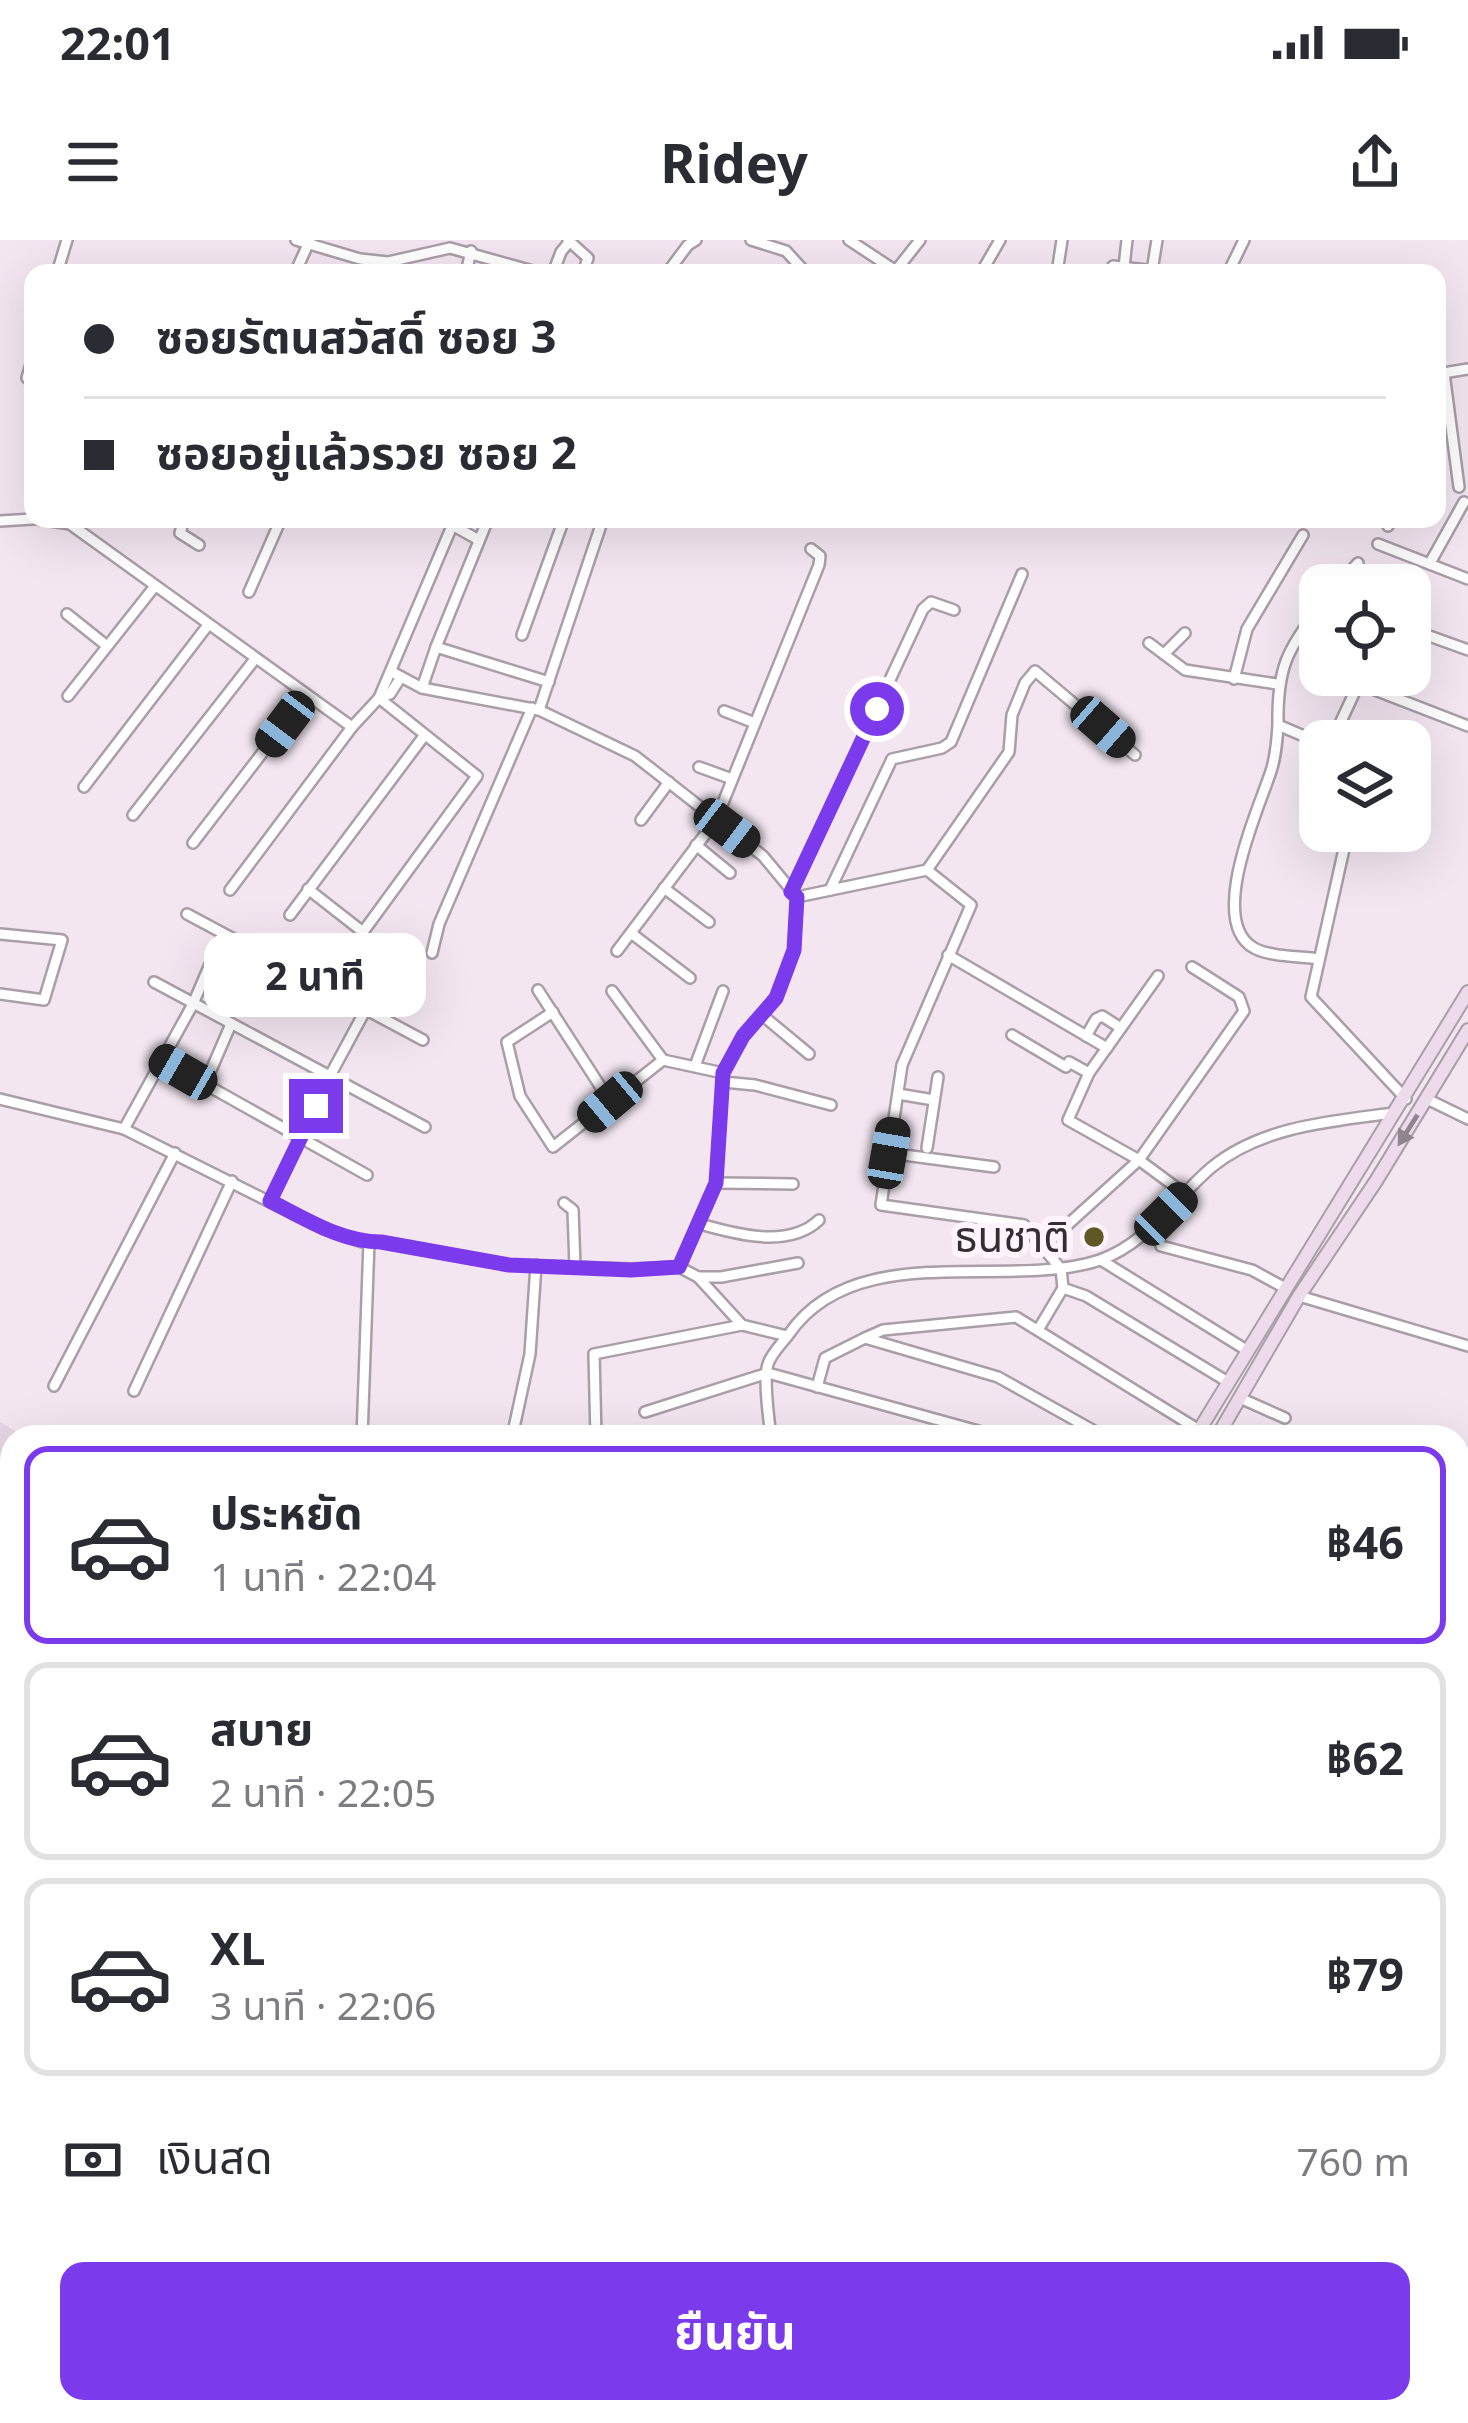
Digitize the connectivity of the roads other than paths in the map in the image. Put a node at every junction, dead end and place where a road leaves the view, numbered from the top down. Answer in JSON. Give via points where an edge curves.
{"nodes":[{"id":1,"x":296,"y":240,"type":"edge"},
{"id":2,"x":751,"y":240,"type":"edge"},
{"id":3,"x":849,"y":240,"type":"edge"},
{"id":4,"x":920,"y":240,"type":"edge"},
{"id":5,"x":569,"y":241,"type":"edge"},
{"id":6,"x":309,"y":242,"type":"edge"},
{"id":7,"x":471,"y":251,"type":"junction"},
{"id":8,"x":393,"y":261,"type":"junction"},
{"id":9,"x":392,"y":264,"type":"edge"},
{"id":10,"x":468,"y":264,"type":"edge"},
{"id":11,"x":512,"y":264,"type":"edge"},
{"id":12,"x":585,"y":264,"type":"edge"},
{"id":13,"x":797,"y":264,"type":"edge"},
{"id":14,"x":884,"y":264,"type":"edge"},
{"id":15,"x":901,"y":264,"type":"edge"},
{"id":16,"x":1446,"y":409,"type":"edge"},
{"id":17,"x":1459,"y":487,"type":"dead end"},
{"id":18,"x":1464,"y":502,"type":"dead end"},
{"id":19,"x":75,"y":528,"type":"edge"},
{"id":20,"x":184,"y":528,"type":"edge"},
{"id":21,"x":277,"y":528,"type":"edge"},
{"id":22,"x":452,"y":528,"type":"edge"},
{"id":23,"x":462,"y":528,"type":"edge"},
{"id":24,"x":484,"y":528,"type":"edge"},
{"id":25,"x":561,"y":528,"type":"edge"},
{"id":26,"x":600,"y":528,"type":"edge"},
{"id":27,"x":1303,"y":535,"type":"dead end"},
{"id":28,"x":479,"y":540,"type":"junction"},
{"id":29,"x":1378,"y":544,"type":"dead end"},
{"id":30,"x":199,"y":545,"type":"dead end"},
{"id":31,"x":812,"y":549,"type":"dead end"},
{"id":32,"x":1430,"y":563,"type":"junction"},
{"id":33,"x":1022,"y":574,"type":"dead end"},
{"id":34,"x":1468,"y":579,"type":"edge"},
{"id":35,"x":154,"y":586,"type":"junction"},
{"id":36,"x":250,"y":592,"type":"dead end"},
{"id":37,"x":954,"y":610,"type":"dead end"},
{"id":38,"x":67,"y":614,"type":"dead end"},
{"id":39,"x":208,"y":625,"type":"junction"},
{"id":40,"x":1185,"y":633,"type":"dead end"},
{"id":41,"x":1299,"y":633,"type":"edge"},
{"id":42,"x":522,"y":635,"type":"dead end"},
{"id":43,"x":1431,"y":637,"type":"edge"},
{"id":44,"x":1149,"y":643,"type":"dead end"},
{"id":45,"x":107,"y":646,"type":"junction"},
{"id":46,"x":436,"y":647,"type":"junction"},
{"id":47,"x":1468,"y":650,"type":"edge"},
{"id":48,"x":1164,"y":654,"type":"junction"},
{"id":49,"x":255,"y":659,"type":"junction"},
{"id":50,"x":397,"y":675,"type":"junction"},
{"id":51,"x":1234,"y":679,"type":"junction"},
{"id":52,"x":548,"y":682,"type":"junction"},
{"id":53,"x":1277,"y":684,"type":"junction"},
{"id":54,"x":422,"y":688,"type":"junction"},
{"id":55,"x":68,"y":696,"type":"dead end"},
{"id":56,"x":306,"y":696,"type":"junction"},
{"id":57,"x":380,"y":698,"type":"junction"},
{"id":58,"x":536,"y":709,"type":"junction"},
{"id":59,"x":724,"y":711,"type":"dead end"},
{"id":60,"x":1342,"y":720,"type":"edge"},
{"id":61,"x":755,"y":723,"type":"junction"},
{"id":62,"x":1278,"y":725,"type":"junction"},
{"id":63,"x":1468,"y":726,"type":"edge"},
{"id":64,"x":352,"y":727,"type":"junction"},
{"id":65,"x":1299,"y":734,"type":"edge"},
{"id":66,"x":424,"y":736,"type":"junction"},
{"id":67,"x":1135,"y":755,"type":"dead end"},
{"id":68,"x":699,"y":766,"type":"dead end"},
{"id":69,"x":732,"y":779,"type":"junction"},
{"id":70,"x":669,"y":782,"type":"junction"},
{"id":71,"x":84,"y":787,"type":"dead end"},
{"id":72,"x":133,"y":815,"type":"dead end"},
{"id":73,"x":641,"y":820,"type":"dead end"},
{"id":74,"x":716,"y":820,"type":"junction"},
{"id":75,"x":194,"y":843,"type":"dead end"},
{"id":76,"x":696,"y":845,"type":"junction"},
{"id":77,"x":1343,"y":852,"type":"edge"},
{"id":78,"x":927,"y":870,"type":"junction"},
{"id":79,"x":730,"y":873,"type":"dead end"},
{"id":80,"x":664,"y":888,"type":"junction"},
{"id":81,"x":308,"y":889,"type":"junction"},
{"id":82,"x":230,"y":890,"type":"dead end"},
{"id":83,"x":830,"y":890,"type":"junction"},
{"id":84,"x":794,"y":894,"type":"junction"},
{"id":85,"x":187,"y":914,"type":"dead end"},
{"id":86,"x":290,"y":915,"type":"dead end"},
{"id":87,"x":709,"y":922,"type":"dead end"},
{"id":88,"x":631,"y":933,"type":"junction"},
{"id":89,"x":0,"y":934,"type":"edge"},
{"id":90,"x":223,"y":934,"type":"junction"},
{"id":91,"x":617,"y":951,"type":"dead end"},
{"id":92,"x":432,"y":953,"type":"dead end"},
{"id":93,"x":948,"y":955,"type":"junction"},
{"id":94,"x":1318,"y":959,"type":"junction"},
{"id":95,"x":1192,"y":967,"type":"dead end"},
{"id":96,"x":1157,"y":976,"type":"dead end"},
{"id":97,"x":689,"y":978,"type":"dead end"},
{"id":98,"x":154,"y":982,"type":"dead end"},
{"id":99,"x":538,"y":990,"type":"dead end"},
{"id":100,"x":612,"y":991,"type":"dead end"},
{"id":101,"x":723,"y":992,"type":"dead end"},
{"id":102,"x":1468,"y":992,"type":"edge"},
{"id":103,"x":0,"y":994,"type":"edge"},
{"id":104,"x":193,"y":1004,"type":"junction"},
{"id":105,"x":367,"y":1009,"type":"junction"},
{"id":106,"x":553,"y":1012,"type":"junction"},
{"id":107,"x":762,"y":1015,"type":"junction"},
{"id":108,"x":231,"y":1024,"type":"junction"},
{"id":109,"x":1465,"y":1026,"type":"edge"},
{"id":110,"x":1120,"y":1028,"type":"junction"},
{"id":111,"x":1012,"y":1035,"type":"dead end"},
{"id":112,"x":1086,"y":1036,"type":"junction"},
{"id":113,"x":423,"y":1040,"type":"dead end"},
{"id":114,"x":1107,"y":1048,"type":"junction"},
{"id":115,"x":809,"y":1054,"type":"dead end"},
{"id":116,"x":162,"y":1060,"type":"junction"},
{"id":117,"x":663,"y":1060,"type":"junction"},
{"id":118,"x":695,"y":1066,"type":"junction"},
{"id":119,"x":1089,"y":1073,"type":"junction"},
{"id":120,"x":331,"y":1074,"type":"junction"},
{"id":121,"x":938,"y":1077,"type":"dead end"},
{"id":122,"x":723,"y":1078,"type":"junction"},
{"id":123,"x":205,"y":1084,"type":"junction"},
{"id":124,"x":898,"y":1094,"type":"junction"},
{"id":125,"x":0,"y":1099,"type":"edge"},
{"id":126,"x":1406,"y":1099,"type":"junction"},
{"id":127,"x":1427,"y":1099,"type":"junction"},
{"id":128,"x":934,"y":1100,"type":"junction"},
{"id":129,"x":610,"y":1102,"type":"junction"},
{"id":130,"x":831,"y":1105,"type":"dead end"},
{"id":131,"x":1397,"y":1113,"type":"junction"},
{"id":132,"x":1468,"y":1118,"type":"edge"},
{"id":133,"x":425,"y":1126,"type":"dead end"},
{"id":134,"x":124,"y":1129,"type":"junction"},
{"id":135,"x":300,"y":1138,"type":"junction"},
{"id":136,"x":927,"y":1148,"type":"dead end"},
{"id":137,"x":175,"y":1153,"type":"junction"},
{"id":138,"x":889,"y":1153,"type":"junction"},
{"id":139,"x":1139,"y":1160,"type":"junction"},
{"id":140,"x":994,"y":1167,"type":"dead end"},
{"id":141,"x":367,"y":1175,"type":"dead end"},
{"id":142,"x":232,"y":1181,"type":"junction"},
{"id":143,"x":716,"y":1183,"type":"junction"},
{"id":144,"x":793,"y":1184,"type":"dead end"},
{"id":145,"x":1185,"y":1194,"type":"junction"},
{"id":146,"x":270,"y":1201,"type":"junction"},
{"id":147,"x":564,"y":1203,"type":"dead end"},
{"id":148,"x":819,"y":1220,"type":"dead end"},
{"id":149,"x":700,"y":1223,"type":"junction"},
{"id":150,"x":369,"y":1242,"type":"junction"},
{"id":151,"x":1161,"y":1246,"type":"dead end"},
{"id":152,"x":1043,"y":1247,"type":"junction"},
{"id":153,"x":1101,"y":1260,"type":"junction"},
{"id":154,"x":798,"y":1263,"type":"dead end"},
{"id":155,"x":536,"y":1265,"type":"junction"},
{"id":156,"x":575,"y":1267,"type":"junction"},
{"id":157,"x":679,"y":1267,"type":"junction"},
{"id":158,"x":1060,"y":1268,"type":"junction"},
{"id":159,"x":698,"y":1277,"type":"junction"},
{"id":160,"x":1063,"y":1288,"type":"junction"},
{"id":161,"x":1285,"y":1288,"type":"junction"},
{"id":162,"x":1299,"y":1296,"type":"junction"},
{"id":163,"x":742,"y":1325,"type":"junction"},
{"id":164,"x":1038,"y":1330,"type":"junction"},
{"id":165,"x":787,"y":1336,"type":"junction"},
{"id":166,"x":866,"y":1338,"type":"junction"},
{"id":167,"x":1468,"y":1346,"type":"edge"},
{"id":168,"x":1248,"y":1351,"type":"junction"},
{"id":169,"x":768,"y":1373,"type":"junction"},
{"id":170,"x":1228,"y":1382,"type":"junction"},
{"id":171,"x":54,"y":1386,"type":"dead end"},
{"id":172,"x":817,"y":1387,"type":"junction"},
{"id":173,"x":134,"y":1391,"type":"dead end"},
{"id":174,"x":1240,"y":1398,"type":"junction"},
{"id":175,"x":645,"y":1412,"type":"dead end"},
{"id":176,"x":1285,"y":1418,"type":"dead end"},
{"id":177,"x":362,"y":1425,"type":"edge"},
{"id":178,"x":515,"y":1425,"type":"edge"},
{"id":179,"x":596,"y":1425,"type":"edge"},
{"id":180,"x":770,"y":1425,"type":"edge"},
{"id":181,"x":956,"y":1425,"type":"edge"},
{"id":182,"x":1084,"y":1425,"type":"edge"},
{"id":183,"x":1185,"y":1425,"type":"edge"},
{"id":184,"x":1202,"y":1425,"type":"edge"},
{"id":185,"x":1224,"y":1425,"type":"edge"}],
"edges":[{"from":1,"to":6,"type":"street"},
{"from":2,"to":13,"type":"street"},
{"from":3,"to":14,"type":"street"},
{"from":4,"to":15,"type":"street"},
{"from":5,"to":12,"type":"street"},
{"from":6,"to":8,"type":"street"},
{"from":7,"to":8,"type":"street"},
{"from":7,"to":10,"type":"street"},
{"from":7,"to":11,"type":"street"},
{"from":8,"to":9,"type":"street"},
{"from":16,"to":17,"type":"street"},
{"from":18,"to":32,"type":"street"},
{"from":19,"to":35,"type":"street"},
{"from":20,"to":30,"type":"street","via":[[183,537]]},
{"from":21,"to":36,"type":"street"},
{"from":22,"to":50,"type":"street"},
{"from":23,"to":28,"type":"street"},
{"from":24,"to":28,"type":"street"},
{"from":25,"to":42,"type":"street"},
{"from":26,"to":52,"type":"street"},
{"from":27,"to":51,"type":"street","via":[[1246,628]]},
{"from":28,"to":46,"type":"street"},
{"from":29,"to":32,"type":"street"},
{"from":31,"to":61,"type":"street","via":[[819,565]]},
{"from":32,"to":34,"type":"street"},
{"from":33,"to":83,"type":"street","via":[[950,742],[892,759]]},
{"from":35,"to":39,"type":"street"},
{"from":35,"to":45,"type":"street"},
{"from":37,"to":84,"type":"street","via":[[926,604]]},
{"from":38,"to":45,"type":"street"},
{"from":39,"to":49,"type":"street"},
{"from":39,"to":71,"type":"street"},
{"from":40,"to":48,"type":"street"},
{"from":41,"to":53,"type":"street"},
{"from":43,"to":47,"type":"street"},
{"from":44,"to":48,"type":"street"},
{"from":45,"to":55,"type":"street"},
{"from":46,"to":52,"type":"street"},
{"from":46,"to":54,"type":"street"},
{"from":48,"to":51,"type":"street","via":[[1185,670]]},
{"from":49,"to":56,"type":"street"},
{"from":49,"to":72,"type":"street"},
{"from":50,"to":54,"type":"street"},
{"from":50,"to":57,"type":"street"},
{"from":51,"to":53,"type":"street"},
{"from":52,"to":58,"type":"street"},
{"from":53,"to":62,"type":"street"},
{"from":54,"to":58,"type":"street"},
{"from":56,"to":64,"type":"street"},
{"from":56,"to":75,"type":"street"},
{"from":57,"to":64,"type":"street"},
{"from":57,"to":66,"type":"street"},
{"from":58,"to":70,"type":"street","via":[[635,756]]},
{"from":58,"to":92,"type":"street"},
{"from":59,"to":61,"type":"street"},
{"from":60,"to":63,"type":"street","via":[[1362,685]]},
{"from":61,"to":69,"type":"street"},
{"from":62,"to":65,"type":"street"},
{"from":62,"to":94,"type":"street","via":[[1273,765],[1246,832],[1235,911],[1255,949]]},
{"from":64,"to":82,"type":"street"},
{"from":66,"to":81,"type":"street"},
{"from":66,"to":81,"type":"street","via":[[477,776],[363,932]]},
{"from":67,"to":78,"type":"street","via":[[1035,671],[1012,716],[1010,752]]},
{"from":68,"to":69,"type":"street"},
{"from":69,"to":74,"type":"street"},
{"from":70,"to":73,"type":"street"},
{"from":70,"to":74,"type":"street"},
{"from":74,"to":76,"type":"street"},
{"from":74,"to":84,"type":"street","via":[[763,856]]},
{"from":76,"to":79,"type":"street"},
{"from":76,"to":80,"type":"street"},
{"from":77,"to":94,"type":"street"},
{"from":78,"to":83,"type":"street"},
{"from":78,"to":93,"type":"street","via":[[971,904]]},
{"from":80,"to":87,"type":"street"},
{"from":80,"to":88,"type":"street"},
{"from":81,"to":86,"type":"street"},
{"from":83,"to":84,"type":"street"},
{"from":84,"to":107,"type":"street","via":[[794,950]]},
{"from":85,"to":90,"type":"street"},
{"from":88,"to":91,"type":"street"},
{"from":88,"to":97,"type":"street"},
{"from":89,"to":103,"type":"street","via":[[62,940],[44,1000]]},
{"from":90,"to":104,"type":"street"},
{"from":90,"to":105,"type":"street"},
{"from":93,"to":112,"type":"street"},
{"from":93,"to":124,"type":"street","via":[[902,1065]]},
{"from":94,"to":126,"type":"street","via":[[1313,1000]]},
{"from":95,"to":139,"type":"street","via":[[1239,998],[1244,1011]]},
{"from":96,"to":110,"type":"street"},
{"from":98,"to":104,"type":"street"},
{"from":99,"to":106,"type":"street"},
{"from":100,"to":117,"type":"street"},
{"from":101,"to":118,"type":"street"},
{"from":102,"to":109,"type":"main road"},
{"from":104,"to":108,"type":"street"},
{"from":104,"to":116,"type":"street"},
{"from":105,"to":113,"type":"street"},
{"from":105,"to":120,"type":"street"},
{"from":106,"to":129,"type":"street"},
{"from":106,"to":129,"type":"street","via":[[507,1042],[520,1096],[553,1147]]},
{"from":107,"to":115,"type":"street"},
{"from":107,"to":122,"type":"street"},
{"from":108,"to":120,"type":"street"},
{"from":108,"to":123,"type":"street"},
{"from":109,"to":126,"type":"main road"},
{"from":109,"to":127,"type":"main road"},
{"from":110,"to":112,"type":"street","via":[[1102,1016]]},
{"from":110,"to":114,"type":"street"},
{"from":111,"to":119,"type":"street"},
{"from":112,"to":114,"type":"street"},
{"from":114,"to":119,"type":"street"},
{"from":116,"to":123,"type":"street"},
{"from":116,"to":134,"type":"street"},
{"from":117,"to":118,"type":"street"},
{"from":117,"to":129,"type":"street"},
{"from":118,"to":122,"type":"street"},
{"from":119,"to":139,"type":"street","via":[[1068,1120]]},
{"from":120,"to":133,"type":"street"},
{"from":120,"to":135,"type":"street"},
{"from":121,"to":128,"type":"street"},
{"from":122,"to":130,"type":"street"},
{"from":122,"to":143,"type":"street"},
{"from":123,"to":135,"type":"street"},
{"from":124,"to":128,"type":"street"},
{"from":124,"to":138,"type":"street"},
{"from":125,"to":134,"type":"street"},
{"from":126,"to":131,"type":"main road"},
{"from":127,"to":132,"type":"street"},
{"from":127,"to":162,"type":"main road","one_way":true},
{"from":128,"to":136,"type":"street"},
{"from":131,"to":145,"type":"street","via":[[1306,1124],[1214,1165]]},
{"from":131,"to":161,"type":"main road"},
{"from":134,"to":137,"type":"street"},
{"from":135,"to":141,"type":"street"},
{"from":135,"to":146,"type":"street"},
{"from":137,"to":142,"type":"street"},
{"from":137,"to":171,"type":"street"},
{"from":138,"to":140,"type":"street"},
{"from":138,"to":152,"type":"street","via":[[880,1205],[1024,1225]]},
{"from":139,"to":145,"type":"street"},
{"from":139,"to":152,"type":"street"},
{"from":142,"to":146,"type":"street"},
{"from":142,"to":173,"type":"street"},
{"from":143,"to":144,"type":"street"},
{"from":143,"to":149,"type":"street"},
{"from":145,"to":153,"type":"street","via":[[1146,1234]]},
{"from":146,"to":150,"type":"street"},
{"from":147,"to":156,"type":"street","via":[[573,1210]]},
{"from":148,"to":149,"type":"street","via":[[778,1236]]},
{"from":149,"to":157,"type":"street"},
{"from":150,"to":155,"type":"street"},
{"from":150,"to":177,"type":"street"},
{"from":151,"to":161,"type":"street","via":[[1252,1270]]},
{"from":152,"to":158,"type":"street"},
{"from":153,"to":158,"type":"street"},
{"from":153,"to":168,"type":"street"},
{"from":154,"to":159,"type":"street"},
{"from":155,"to":156,"type":"street"},
{"from":155,"to":178,"type":"street"},
{"from":156,"to":157,"type":"street"},
{"from":157,"to":159,"type":"street"},
{"from":158,"to":160,"type":"street"},
{"from":158,"to":165,"type":"street","via":[[887,1277],[844,1291],[800,1318]]},
{"from":159,"to":163,"type":"street"},
{"from":160,"to":164,"type":"street"},
{"from":160,"to":170,"type":"street"},
{"from":161,"to":168,"type":"main road"},
{"from":162,"to":167,"type":"street"},
{"from":162,"to":174,"type":"main road"},
{"from":163,"to":165,"type":"street"},
{"from":163,"to":179,"type":"street","via":[[594,1354]]},
{"from":164,"to":166,"type":"street","via":[[1016,1317]]},
{"from":164,"to":183,"type":"street"},
{"from":165,"to":169,"type":"street"},
{"from":166,"to":172,"type":"street","via":[[824,1358]]},
{"from":166,"to":182,"type":"street","via":[[998,1377]]},
{"from":168,"to":170,"type":"main road"},
{"from":169,"to":172,"type":"street"},
{"from":169,"to":175,"type":"street"},
{"from":169,"to":180,"type":"street"},
{"from":170,"to":184,"type":"main road"},
{"from":172,"to":181,"type":"street"},
{"from":174,"to":176,"type":"street"},
{"from":174,"to":185,"type":"main road"}]}
